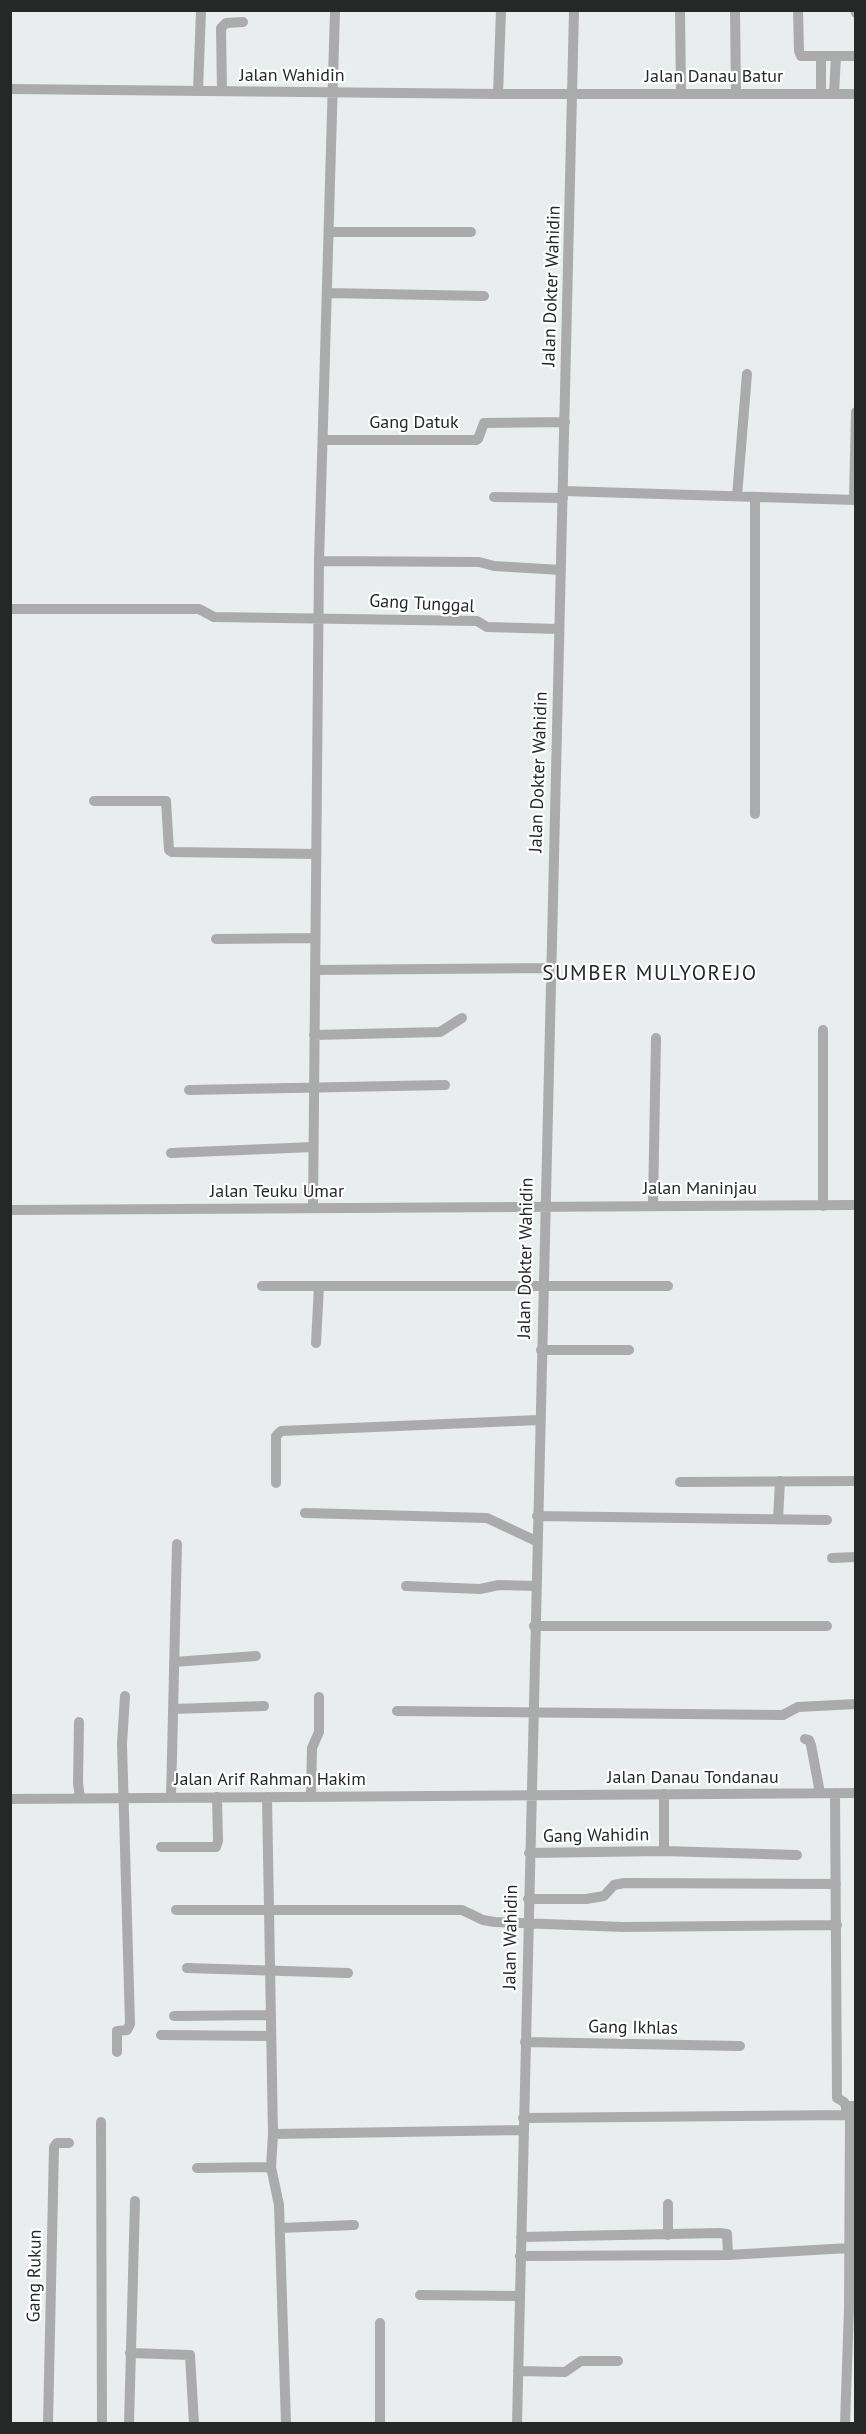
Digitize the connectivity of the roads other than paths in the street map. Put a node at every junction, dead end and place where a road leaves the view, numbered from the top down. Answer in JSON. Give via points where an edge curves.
{"nodes":[{"id":1,"x":201,"y":10,"type":"edge"},
{"id":2,"x":335,"y":10,"type":"edge"},
{"id":3,"x":501,"y":10,"type":"edge"},
{"id":4,"x":574,"y":10,"type":"edge"},
{"id":5,"x":680,"y":10,"type":"edge"},
{"id":6,"x":735,"y":10,"type":"edge"},
{"id":7,"x":798,"y":10,"type":"edge"},
{"id":8,"x":243,"y":22,"type":"dead end"},
{"id":9,"x":821,"y":56,"type":"junction"},
{"id":10,"x":836,"y":56,"type":"junction"},
{"id":11,"x":855,"y":56,"type":"edge"},
{"id":12,"x":10,"y":88,"type":"edge"},
{"id":13,"x":198,"y":91,"type":"junction"},
{"id":14,"x":222,"y":92,"type":"junction"},
{"id":15,"x":334,"y":92,"type":"junction"},
{"id":16,"x":498,"y":94,"type":"junction"},
{"id":17,"x":573,"y":94,"type":"junction"},
{"id":18,"x":681,"y":94,"type":"junction"},
{"id":19,"x":736,"y":94,"type":"junction"},
{"id":20,"x":821,"y":94,"type":"junction"},
{"id":21,"x":834,"y":94,"type":"junction"},
{"id":22,"x":855,"y":94,"type":"edge"},
{"id":23,"x":329,"y":231,"type":"junction"},
{"id":24,"x":471,"y":232,"type":"dead end"},
{"id":25,"x":327,"y":292,"type":"junction"},
{"id":26,"x":484,"y":296,"type":"dead end"},
{"id":27,"x":747,"y":374,"type":"dead end"},
{"id":28,"x":855,"y":412,"type":"edge"},
{"id":29,"x":565,"y":422,"type":"junction"},
{"id":30,"x":323,"y":440,"type":"junction"},
{"id":31,"x":563,"y":495,"type":"junction"},
{"id":32,"x":737,"y":496,"type":"junction"},
{"id":33,"x":494,"y":497,"type":"dead end"},
{"id":34,"x":755,"y":497,"type":"junction"},
{"id":35,"x":855,"y":500,"type":"edge"},
{"id":36,"x":319,"y":561,"type":"junction"},
{"id":37,"x":561,"y":570,"type":"junction"},
{"id":38,"x":10,"y":609,"type":"edge"},
{"id":39,"x":318,"y":617,"type":"junction"},
{"id":40,"x":559,"y":629,"type":"junction"},
{"id":41,"x":94,"y":801,"type":"dead end"},
{"id":42,"x":754,"y":814,"type":"dead end"},
{"id":43,"x":316,"y":854,"type":"junction"},
{"id":44,"x":315,"y":938,"type":"junction"},
{"id":45,"x":216,"y":939,"type":"dead end"},
{"id":46,"x":550,"y":969,"type":"junction"},
{"id":47,"x":315,"y":970,"type":"junction"},
{"id":48,"x":462,"y":1018,"type":"dead end"},
{"id":49,"x":823,"y":1030,"type":"dead end"},
{"id":50,"x":314,"y":1035,"type":"junction"},
{"id":51,"x":656,"y":1038,"type":"dead end"},
{"id":52,"x":445,"y":1085,"type":"dead end"},
{"id":53,"x":314,"y":1089,"type":"junction"},
{"id":54,"x":189,"y":1090,"type":"dead end"},
{"id":55,"x":313,"y":1147,"type":"junction"},
{"id":56,"x":171,"y":1153,"type":"dead end"},
{"id":57,"x":855,"y":1205,"type":"edge"},
{"id":58,"x":544,"y":1206,"type":"junction"},
{"id":59,"x":653,"y":1206,"type":"junction"},
{"id":60,"x":823,"y":1206,"type":"junction"},
{"id":61,"x":313,"y":1208,"type":"junction"},
{"id":62,"x":10,"y":1210,"type":"edge"},
{"id":63,"x":262,"y":1286,"type":"dead end"},
{"id":64,"x":319,"y":1286,"type":"junction"},
{"id":65,"x":668,"y":1286,"type":"dead end"},
{"id":66,"x":542,"y":1287,"type":"junction"},
{"id":67,"x":316,"y":1343,"type":"dead end"},
{"id":68,"x":541,"y":1350,"type":"junction"},
{"id":69,"x":629,"y":1350,"type":"dead end"},
{"id":70,"x":539,"y":1420,"type":"junction"},
{"id":71,"x":538,"y":1451,"type":"joint"},
{"id":72,"x":780,"y":1481,"type":"junction"},
{"id":73,"x":855,"y":1481,"type":"edge"},
{"id":74,"x":680,"y":1482,"type":"dead end"},
{"id":75,"x":276,"y":1483,"type":"dead end"},
{"id":76,"x":305,"y":1513,"type":"dead end"},
{"id":77,"x":537,"y":1516,"type":"junction"},
{"id":78,"x":778,"y":1519,"type":"junction"},
{"id":79,"x":827,"y":1520,"type":"dead end"},
{"id":80,"x":536,"y":1541,"type":"junction"},
{"id":81,"x":177,"y":1544,"type":"dead end"},
{"id":82,"x":855,"y":1557,"type":"edge"},
{"id":83,"x":832,"y":1558,"type":"dead end"},
{"id":84,"x":406,"y":1586,"type":"dead end"},
{"id":85,"x":536,"y":1586,"type":"junction"},
{"id":86,"x":534,"y":1626,"type":"junction"},
{"id":87,"x":827,"y":1626,"type":"dead end"},
{"id":88,"x":256,"y":1656,"type":"dead end"},
{"id":89,"x":174,"y":1662,"type":"junction"},
{"id":90,"x":125,"y":1696,"type":"dead end"},
{"id":91,"x":319,"y":1697,"type":"dead end"},
{"id":92,"x":855,"y":1704,"type":"edge"},
{"id":93,"x":264,"y":1706,"type":"dead end"},
{"id":94,"x":173,"y":1709,"type":"junction"},
{"id":95,"x":396,"y":1712,"type":"dead end"},
{"id":96,"x":532,"y":1712,"type":"junction"},
{"id":97,"x":79,"y":1722,"type":"dead end"},
{"id":98,"x":805,"y":1739,"type":"dead end"},
{"id":99,"x":820,"y":1793,"type":"junction"},
{"id":100,"x":835,"y":1793,"type":"junction"},
{"id":101,"x":855,"y":1793,"type":"edge"},
{"id":102,"x":664,"y":1794,"type":"junction"},
{"id":103,"x":531,"y":1795,"type":"junction"},
{"id":104,"x":171,"y":1797,"type":"junction"},
{"id":105,"x":217,"y":1797,"type":"junction"},
{"id":106,"x":267,"y":1797,"type":"junction"},
{"id":107,"x":310,"y":1797,"type":"junction"},
{"id":108,"x":80,"y":1798,"type":"junction"},
{"id":109,"x":124,"y":1798,"type":"junction"},
{"id":110,"x":10,"y":1799,"type":"edge"},
{"id":111,"x":161,"y":1847,"type":"dead end"},
{"id":112,"x":664,"y":1851,"type":"junction"},
{"id":113,"x":529,"y":1853,"type":"junction"},
{"id":114,"x":797,"y":1854,"type":"dead end"},
{"id":115,"x":836,"y":1884,"type":"junction"},
{"id":116,"x":528,"y":1899,"type":"junction"},
{"id":117,"x":269,"y":1908,"type":"junction"},
{"id":118,"x":176,"y":1910,"type":"dead end"},
{"id":119,"x":528,"y":1922,"type":"junction"},
{"id":120,"x":837,"y":1925,"type":"junction"},
{"id":121,"x":187,"y":1968,"type":"dead end"},
{"id":122,"x":271,"y":1969,"type":"junction"},
{"id":123,"x":348,"y":1973,"type":"dead end"},
{"id":124,"x":270,"y":2015,"type":"junction"},
{"id":125,"x":174,"y":2016,"type":"dead end"},
{"id":126,"x":161,"y":2035,"type":"dead end"},
{"id":127,"x":271,"y":2036,"type":"junction"},
{"id":128,"x":525,"y":2042,"type":"junction"},
{"id":129,"x":740,"y":2046,"type":"dead end"},
{"id":130,"x":117,"y":2052,"type":"dead end"},
{"id":131,"x":850,"y":2106,"type":"edge"},
{"id":132,"x":523,"y":2118,"type":"junction"},
{"id":133,"x":101,"y":2122,"type":"dead end"},
{"id":134,"x":523,"y":2130,"type":"junction"},
{"id":135,"x":273,"y":2134,"type":"junction"},
{"id":136,"x":69,"y":2143,"type":"dead end"},
{"id":137,"x":271,"y":2167,"type":"junction"},
{"id":138,"x":197,"y":2169,"type":"dead end"},
{"id":139,"x":135,"y":2201,"type":"dead end"},
{"id":140,"x":668,"y":2204,"type":"dead end"},
{"id":141,"x":354,"y":2225,"type":"dead end"},
{"id":142,"x":280,"y":2228,"type":"junction"},
{"id":143,"x":668,"y":2235,"type":"junction"},
{"id":144,"x":641,"y":2236,"type":"junction"},
{"id":145,"x":521,"y":2237,"type":"junction"},
{"id":146,"x":849,"y":2248,"type":"junction"},
{"id":147,"x":728,"y":2254,"type":"junction"},
{"id":148,"x":520,"y":2256,"type":"junction"},
{"id":149,"x":642,"y":2256,"type":"junction"},
{"id":150,"x":420,"y":2295,"type":"dead end"},
{"id":151,"x":519,"y":2295,"type":"junction"},
{"id":152,"x":380,"y":2323,"type":"dead end"},
{"id":153,"x":130,"y":2353,"type":"junction"},
{"id":154,"x":618,"y":2361,"type":"dead end"},
{"id":155,"x":518,"y":2371,"type":"junction"},
{"id":156,"x":48,"y":2424,"type":"edge"},
{"id":157,"x":102,"y":2424,"type":"edge"},
{"id":158,"x":129,"y":2424,"type":"edge"},
{"id":159,"x":194,"y":2424,"type":"edge"},
{"id":160,"x":286,"y":2424,"type":"edge"},
{"id":161,"x":380,"y":2424,"type":"edge"},
{"id":162,"x":516,"y":2424,"type":"edge"},
{"id":163,"x":844,"y":2424,"type":"edge"}],
"edges":[{"from":1,"to":13,"type":"street"},
{"from":2,"to":15,"type":"street"},
{"from":3,"to":16,"type":"street"},
{"from":4,"to":17,"type":"street","name":"Jalan Dokter Wahidin"},
{"from":5,"to":18,"type":"street"},
{"from":6,"to":19,"type":"street"},
{"from":7,"to":9,"type":"street","via":[[799,54]]},
{"from":8,"to":14,"type":"street","via":[[226,23],[221,28]]},
{"from":9,"to":10,"type":"street"},
{"from":9,"to":20,"type":"street"},
{"from":10,"to":11,"type":"street"},
{"from":10,"to":21,"type":"street"},
{"from":12,"to":13,"type":"street","name":"Jalan Wahidin"},
{"from":13,"to":14,"type":"street","name":"Jalan Wahidin"},
{"from":14,"to":15,"type":"street","name":"Jalan Wahidin"},
{"from":15,"to":16,"type":"street","name":"Jalan Wahidin"},
{"from":15,"to":23,"type":"street"},
{"from":16,"to":17,"type":"street","name":"Jalan Wahidin"},
{"from":17,"to":18,"type":"street","name":"Jalan Danau Batur"},
{"from":17,"to":29,"type":"street","name":"Jalan Dokter Wahidin"},
{"from":18,"to":19,"type":"street","name":"Jalan Danau Batur"},
{"from":19,"to":20,"type":"street","name":"Jalan Danau Batur"},
{"from":20,"to":21,"type":"street","name":"Jalan Danau Batur"},
{"from":21,"to":22,"type":"street","name":"Jalan Danau Batur"},
{"from":23,"to":24,"type":"street"},
{"from":23,"to":25,"type":"street"},
{"from":25,"to":26,"type":"street"},
{"from":25,"to":30,"type":"street"},
{"from":27,"to":32,"type":"street"},
{"from":28,"to":35,"type":"street"},
{"from":29,"to":30,"type":"street","name":"Gang Datuk","via":[[484,423],[476,440]]},
{"from":29,"to":31,"type":"street","name":"Jalan Dokter Wahidin"},
{"from":30,"to":36,"type":"street"},
{"from":31,"to":32,"type":"street"},
{"from":31,"to":33,"type":"street"},
{"from":31,"to":37,"type":"street","name":"Jalan Dokter Wahidin"},
{"from":32,"to":34,"type":"street"},
{"from":34,"to":35,"type":"street"},
{"from":34,"to":42,"type":"street"},
{"from":36,"to":37,"type":"street","via":[[479,562]]},
{"from":36,"to":39,"type":"street"},
{"from":37,"to":40,"type":"street","name":"Jalan Dokter Wahidin"},
{"from":38,"to":39,"type":"street","name":"Gang Tunggal","via":[[199,609],[214,617]]},
{"from":39,"to":40,"type":"street","name":"Gang Tunggal","via":[[477,621],[487,627]]},
{"from":39,"to":43,"type":"street"},
{"from":40,"to":46,"type":"street","name":"Jalan Dokter Wahidin"},
{"from":41,"to":43,"type":"street","via":[[166,801],[172,852]]},
{"from":43,"to":44,"type":"street"},
{"from":44,"to":45,"type":"street"},
{"from":44,"to":47,"type":"street"},
{"from":46,"to":47,"type":"street"},
{"from":46,"to":58,"type":"street","name":"Jalan Dokter Wahidin"},
{"from":47,"to":50,"type":"street"},
{"from":48,"to":50,"type":"street","via":[[440,1032]]},
{"from":49,"to":60,"type":"street"},
{"from":50,"to":53,"type":"street"},
{"from":51,"to":59,"type":"street"},
{"from":52,"to":53,"type":"street"},
{"from":53,"to":54,"type":"street"},
{"from":53,"to":55,"type":"street"},
{"from":55,"to":56,"type":"street"},
{"from":55,"to":61,"type":"street"},
{"from":57,"to":60,"type":"street","name":"Jalan Maninjau"},
{"from":58,"to":59,"type":"street","name":"Jalan Maninjau"},
{"from":58,"to":61,"type":"street","name":"Jalan Teuku Umar"},
{"from":58,"to":66,"type":"street","name":"Jalan Dokter Wahidin"},
{"from":59,"to":60,"type":"street","name":"Jalan Maninjau"},
{"from":61,"to":62,"type":"street","name":"Jalan Teuku Umar"},
{"from":63,"to":64,"type":"street"},
{"from":64,"to":66,"type":"street"},
{"from":64,"to":67,"type":"street"},
{"from":65,"to":66,"type":"street"},
{"from":66,"to":68,"type":"street","name":"Jalan Dokter Wahidin"},
{"from":68,"to":69,"type":"street"},
{"from":68,"to":70,"type":"street","name":"Jalan Dokter Wahidin"},
{"from":70,"to":71,"type":"street","name":"Jalan Dokter Wahidin"},
{"from":70,"to":75,"type":"street","via":[[281,1431],[276,1436]]},
{"from":71,"to":77,"type":"street","name":"Jalan Wahidin"},
{"from":72,"to":73,"type":"street"},
{"from":72,"to":74,"type":"street"},
{"from":72,"to":78,"type":"street"},
{"from":76,"to":80,"type":"street","via":[[487,1518]]},
{"from":77,"to":78,"type":"street"},
{"from":77,"to":80,"type":"street","name":"Jalan Wahidin"},
{"from":78,"to":79,"type":"street"},
{"from":80,"to":85,"type":"street","name":"Jalan Wahidin"},
{"from":81,"to":89,"type":"street"},
{"from":82,"to":83,"type":"street"},
{"from":84,"to":85,"type":"street"},
{"from":85,"to":86,"type":"street","name":"Jalan Wahidin"},
{"from":86,"to":87,"type":"street"},
{"from":86,"to":96,"type":"street","name":"Jalan Wahidin"},
{"from":88,"to":89,"type":"street"},
{"from":89,"to":94,"type":"street"},
{"from":90,"to":109,"type":"street"},
{"from":91,"to":107,"type":"street","via":[[319,1732],[312,1748]]},
{"from":92,"to":96,"type":"street","via":[[798,1707],[783,1715]]},
{"from":93,"to":94,"type":"street"},
{"from":94,"to":104,"type":"street"},
{"from":95,"to":96,"type":"street"},
{"from":96,"to":103,"type":"street","name":"Jalan Wahidin"},
{"from":97,"to":108,"type":"street"},
{"from":98,"to":99,"type":"street","via":[[811,1745]]},
{"from":99,"to":100,"type":"street","name":"Jalan Danau Tondanau"},
{"from":99,"to":102,"type":"street","name":"Jalan Danau Tondanau"},
{"from":100,"to":101,"type":"street","name":"Jalan Danau Tondanau"},
{"from":100,"to":115,"type":"street"},
{"from":102,"to":103,"type":"street","name":"Jalan Danau Tondanau"},
{"from":102,"to":112,"type":"street","name":"Gang Wahidin"},
{"from":103,"to":107,"type":"street","name":"Jalan Arif Rahman Hakim"},
{"from":103,"to":113,"type":"street","name":"Jalan Wahidin"},
{"from":104,"to":105,"type":"street","name":"Jalan Arif Rahman Hakim"},
{"from":104,"to":109,"type":"street","name":"Jalan Arif Rahman Hakim"},
{"from":105,"to":106,"type":"street","name":"Jalan Arif Rahman Hakim"},
{"from":105,"to":111,"type":"street","via":[[216,1847]]},
{"from":106,"to":107,"type":"street","name":"Jalan Arif Rahman Hakim"},
{"from":106,"to":117,"type":"street"},
{"from":108,"to":109,"type":"street","name":"Jalan Arif Rahman Hakim"},
{"from":108,"to":110,"type":"street","name":"Jalan Arif Rahman Hakim"},
{"from":109,"to":130,"type":"street","via":[[130,2024],[127,2030],[117,2031]]},
{"from":112,"to":113,"type":"street","name":"Gang Wahidin"},
{"from":112,"to":114,"type":"street","name":"Gang Wahidin"},
{"from":113,"to":116,"type":"street","name":"Jalan Wahidin"},
{"from":115,"to":116,"type":"street","via":[[624,1883],[614,1885],[604,1896],[586,1899]]},
{"from":115,"to":120,"type":"street"},
{"from":116,"to":119,"type":"street","name":"Jalan Wahidin"},
{"from":117,"to":118,"type":"street"},
{"from":117,"to":119,"type":"street","via":[[462,1910],[483,1920]]},
{"from":117,"to":122,"type":"street"},
{"from":119,"to":120,"type":"street","via":[[623,1927]]},
{"from":119,"to":128,"type":"street","name":"Jalan Wahidin"},
{"from":120,"to":131,"type":"street","via":[[837,2098]]},
{"from":121,"to":122,"type":"street"},
{"from":122,"to":123,"type":"street"},
{"from":122,"to":124,"type":"street"},
{"from":124,"to":125,"type":"street"},
{"from":124,"to":127,"type":"street"},
{"from":126,"to":127,"type":"street"},
{"from":127,"to":135,"type":"street"},
{"from":128,"to":129,"type":"street","name":"Gang Ikhlas"},
{"from":128,"to":132,"type":"street","name":"Jalan Wahidin"},
{"from":131,"to":132,"type":"street","via":[[846,2115]]},
{"from":131,"to":146,"type":"street"},
{"from":132,"to":134,"type":"street","name":"Jalan Wahidin"},
{"from":133,"to":157,"type":"street"},
{"from":134,"to":135,"type":"street"},
{"from":134,"to":145,"type":"street","name":"Jalan Wahidin"},
{"from":135,"to":137,"type":"street"},
{"from":136,"to":156,"type":"street","name":"Gang Rukun","via":[[54,2147]]},
{"from":137,"to":138,"type":"street"},
{"from":137,"to":142,"type":"street"},
{"from":139,"to":153,"type":"street"},
{"from":140,"to":143,"type":"street"},
{"from":141,"to":142,"type":"street"},
{"from":142,"to":160,"type":"street"},
{"from":143,"to":144,"type":"street"},
{"from":143,"to":147,"type":"street","via":[[726,2233]]},
{"from":144,"to":145,"type":"street"},
{"from":144,"to":149,"type":"street"},
{"from":145,"to":148,"type":"street","name":"Jalan Wahidin"},
{"from":146,"to":147,"type":"street"},
{"from":146,"to":163,"type":"street"},
{"from":147,"to":149,"type":"street"},
{"from":148,"to":149,"type":"street"},
{"from":148,"to":151,"type":"street","name":"Jalan Wahidin"},
{"from":150,"to":151,"type":"street"},
{"from":151,"to":155,"type":"street","name":"Jalan Wahidin"},
{"from":152,"to":161,"type":"street"},
{"from":153,"to":158,"type":"street"},
{"from":153,"to":159,"type":"street","via":[[190,2355]]},
{"from":154,"to":155,"type":"street","via":[[581,2361],[565,2372]]},
{"from":155,"to":162,"type":"street","name":"Jalan Wahidin"}]}
